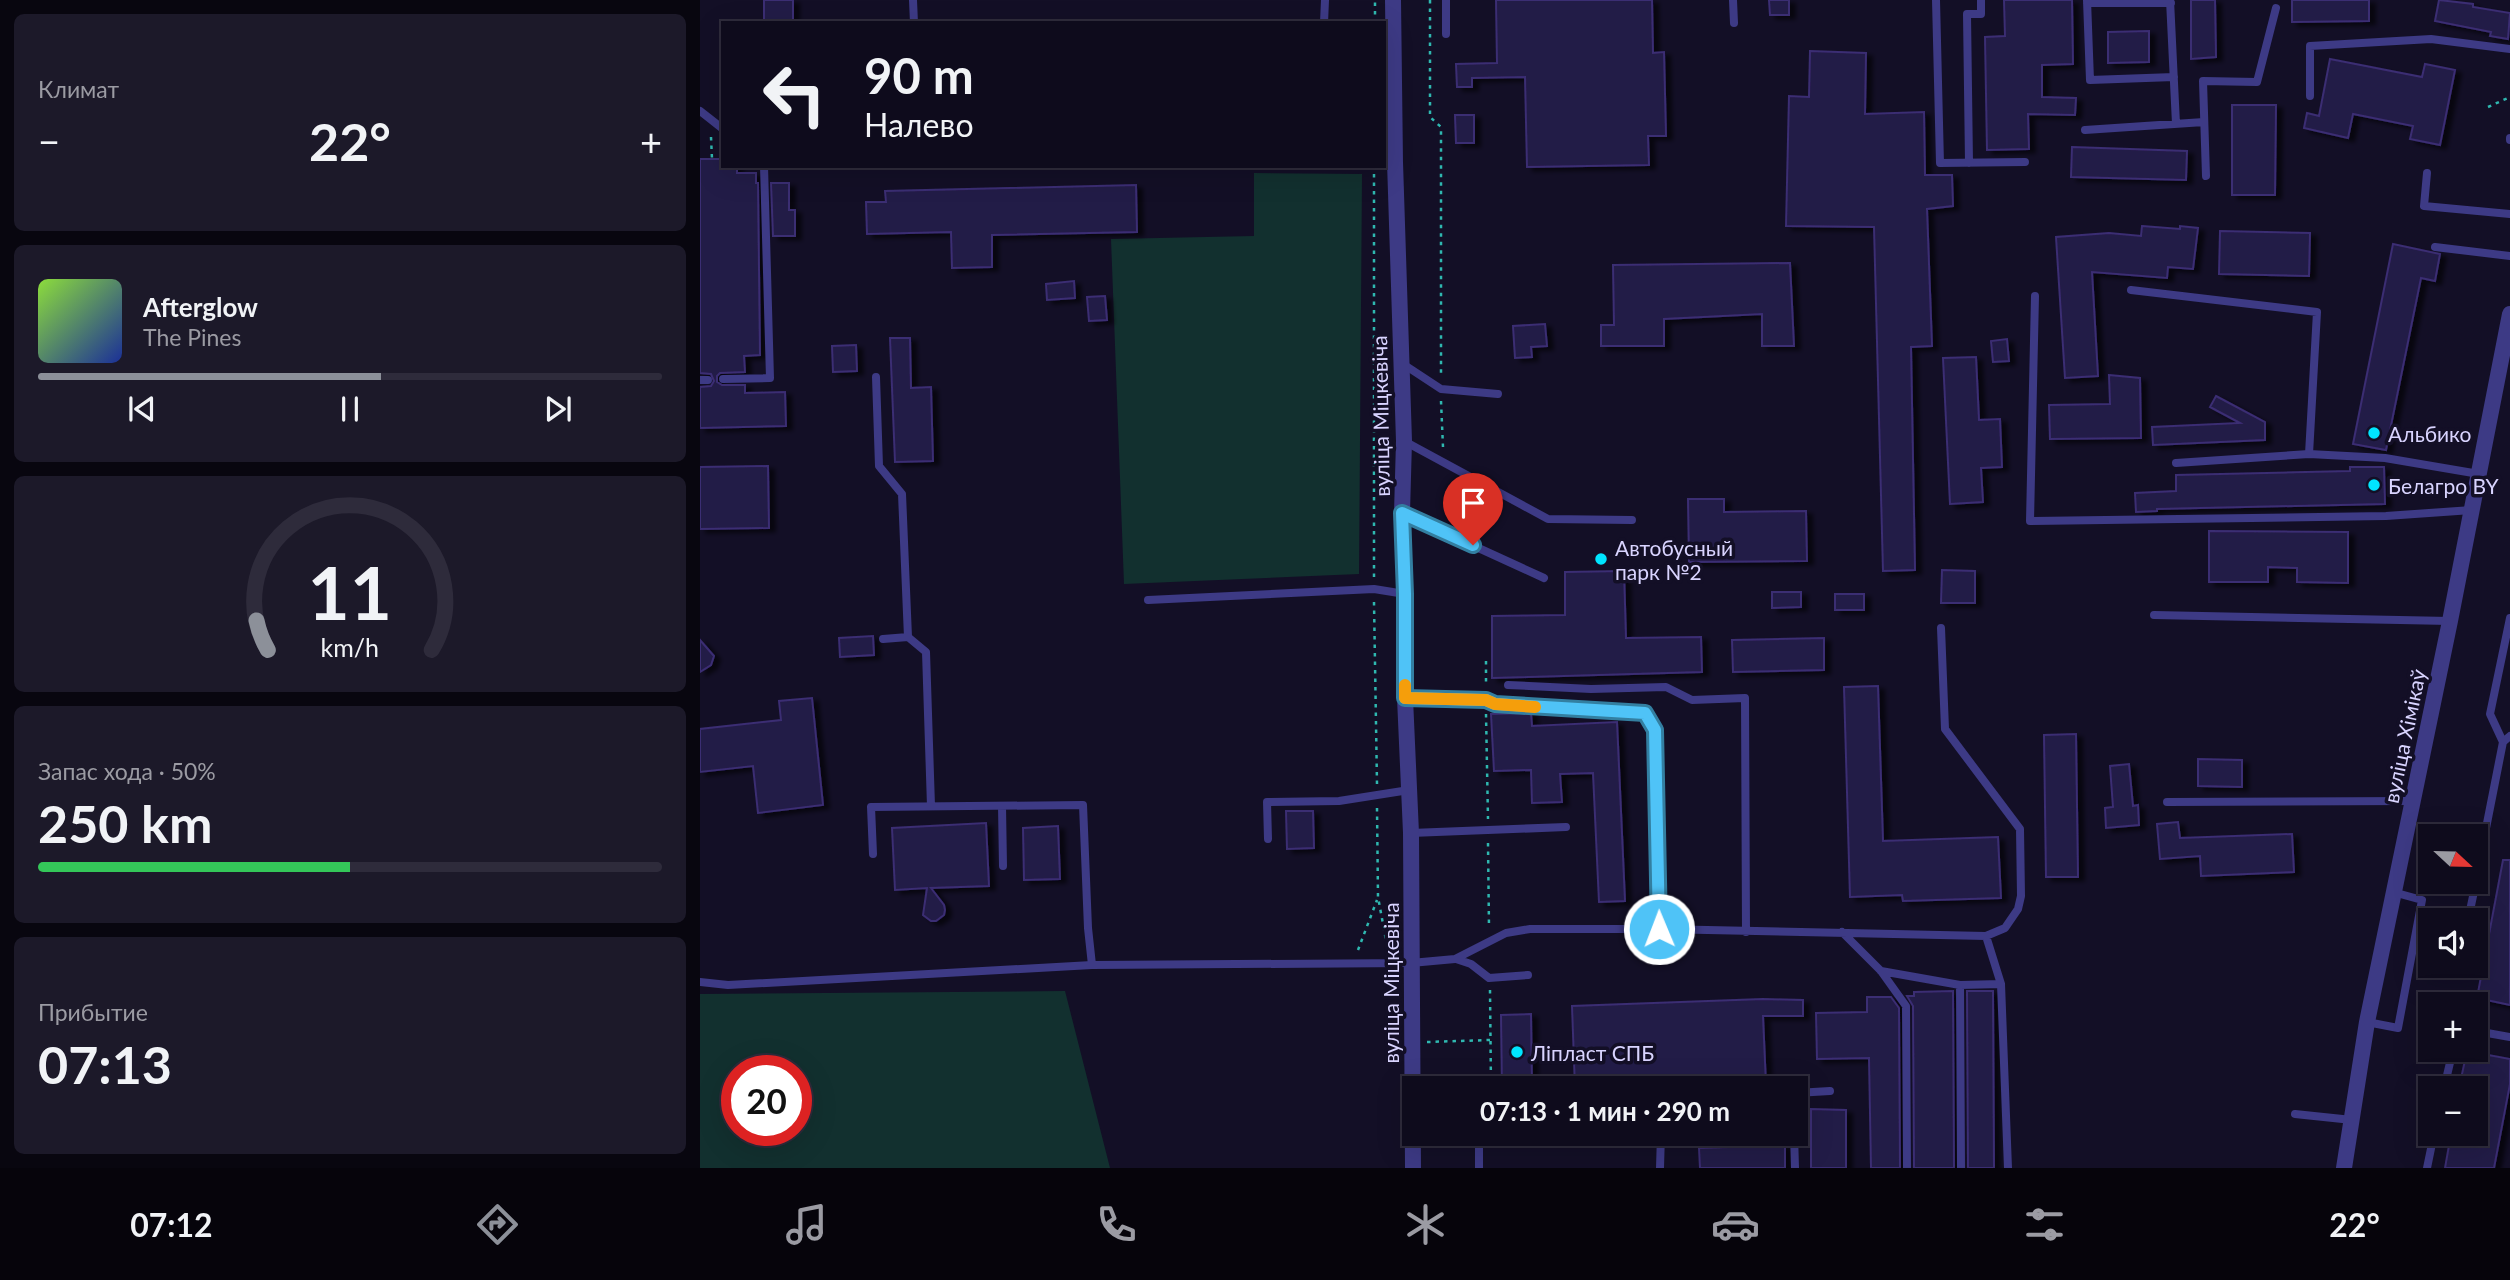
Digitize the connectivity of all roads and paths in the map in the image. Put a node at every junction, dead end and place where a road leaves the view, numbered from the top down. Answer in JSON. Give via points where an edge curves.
{"nodes":[{"id":1,"x":913,"y":0,"type":"edge"},
{"id":2,"x":1325,"y":0,"type":"edge"},
{"id":3,"x":1375,"y":0,"type":"edge"},
{"id":4,"x":1393,"y":0,"type":"edge"},
{"id":5,"x":1430,"y":0,"type":"edge"},
{"id":6,"x":1446,"y":0,"type":"edge"},
{"id":7,"x":1733,"y":0,"type":"edge"},
{"id":8,"x":1936,"y":0,"type":"edge"},
{"id":9,"x":1981,"y":0,"type":"edge"},
{"id":10,"x":2087,"y":1,"type":"edge"},
{"id":11,"x":2171,"y":2,"type":"edge"},
{"id":12,"x":2276,"y":8,"type":"dead end"},
{"id":13,"x":914,"y":21,"type":"edge"},
{"id":14,"x":1324,"y":21,"type":"edge"},
{"id":15,"x":1375,"y":21,"type":"edge"},
{"id":16,"x":1734,"y":23,"type":"dead end"},
{"id":17,"x":1446,"y":34,"type":"dead end"},
{"id":18,"x":2510,"y":49,"type":"edge"},
{"id":19,"x":2174,"y":77,"type":"junction"},
{"id":20,"x":2309,"y":96,"type":"dead end"},
{"id":21,"x":2510,"y":97,"type":"edge"},
{"id":22,"x":2488,"y":107,"type":"dead end"},
{"id":23,"x":700,"y":111,"type":"edge"},
{"id":24,"x":710,"y":120,"type":"junction"},
{"id":25,"x":2204,"y":122,"type":"junction"},
{"id":26,"x":2176,"y":124,"type":"junction"},
{"id":27,"x":721,"y":128,"type":"edge"},
{"id":28,"x":2085,"y":130,"type":"dead end"},
{"id":29,"x":712,"y":159,"type":"dead end"},
{"id":30,"x":1390,"y":162,"type":"edge"},
{"id":31,"x":2025,"y":162,"type":"dead end"},
{"id":32,"x":1969,"y":163,"type":"junction"},
{"id":33,"x":764,"y":168,"type":"edge"},
{"id":34,"x":1374,"y":168,"type":"edge"},
{"id":35,"x":2427,"y":173,"type":"dead end"},
{"id":36,"x":2206,"y":176,"type":"dead end"},
{"id":37,"x":2510,"y":214,"type":"edge"},
{"id":38,"x":2435,"y":247,"type":"dead end"},
{"id":39,"x":2510,"y":256,"type":"edge"},
{"id":40,"x":2131,"y":290,"type":"dead end"},
{"id":41,"x":2035,"y":296,"type":"dead end"},
{"id":42,"x":2510,"y":314,"type":"edge"},
{"id":43,"x":1401,"y":362,"type":"junction"},
{"id":44,"x":876,"y":377,"type":"dead end"},
{"id":45,"x":723,"y":379,"type":"dead end"},
{"id":46,"x":1441,"y":388,"type":"junction"},
{"id":47,"x":1498,"y":394,"type":"dead end"},
{"id":48,"x":1404,"y":440,"type":"junction"},
{"id":49,"x":2309,"y":454,"type":"junction"},
{"id":50,"x":1443,"y":461,"type":"junction"},
{"id":51,"x":2176,"y":463,"type":"dead end"},
{"id":52,"x":2479,"y":474,"type":"junction"},
{"id":53,"x":2472,"y":510,"type":"junction"},
{"id":54,"x":1402,"y":513,"type":"junction"},
{"id":55,"x":1632,"y":520,"type":"dead end"},
{"id":56,"x":1544,"y":578,"type":"dead end"},
{"id":57,"x":1374,"y":589,"type":"junction"},
{"id":58,"x":1405,"y":594,"type":"junction"},
{"id":59,"x":1148,"y":600,"type":"dead end"},
{"id":60,"x":2154,"y":615,"type":"dead end"},
{"id":61,"x":2510,"y":618,"type":"edge"},
{"id":62,"x":2450,"y":621,"type":"junction"},
{"id":63,"x":1941,"y":628,"type":"dead end"},
{"id":64,"x":908,"y":637,"type":"junction"},
{"id":65,"x":883,"y":639,"type":"dead end"},
{"id":66,"x":1486,"y":661,"type":"dead end"},
{"id":67,"x":1508,"y":685,"type":"dead end"},
{"id":68,"x":1405,"y":698,"type":"junction"},
{"id":69,"x":1486,"y":700,"type":"junction"},
{"id":70,"x":2506,"y":739,"type":"edge"},
{"id":71,"x":1409,"y":790,"type":"junction"},
{"id":72,"x":1377,"y":793,"type":"junction"},
{"id":73,"x":2412,"y":801,"type":"junction"},
{"id":74,"x":2167,"y":802,"type":"dead end"},
{"id":75,"x":1002,"y":806,"type":"junction"},
{"id":76,"x":931,"y":807,"type":"junction"},
{"id":77,"x":2488,"y":824,"type":"edge"},
{"id":78,"x":1566,"y":827,"type":"dead end"},
{"id":79,"x":1488,"y":829,"type":"junction"},
{"id":80,"x":1411,"y":833,"type":"junction"},
{"id":81,"x":1268,"y":839,"type":"dead end"},
{"id":82,"x":873,"y":854,"type":"dead end"},
{"id":83,"x":1003,"y":866,"type":"dead end"},
{"id":84,"x":2393,"y":892,"type":"junction"},
{"id":85,"x":1378,"y":897,"type":"junction"},
{"id":86,"x":1659,"y":929,"type":"junction"},
{"id":87,"x":1746,"y":932,"type":"junction"},
{"id":88,"x":1842,"y":932,"type":"junction"},
{"id":89,"x":1986,"y":936,"type":"junction"},
{"id":90,"x":1489,"y":940,"type":"junction"},
{"id":91,"x":1455,"y":959,"type":"junction"},
{"id":92,"x":1410,"y":963,"type":"junction"},
{"id":93,"x":1092,"y":965,"type":"junction"},
{"id":94,"x":1352,"y":965,"type":"junction"},
{"id":95,"x":1390,"y":965,"type":"junction"},
{"id":96,"x":1881,"y":971,"type":"junction"},
{"id":97,"x":1528,"y":975,"type":"dead end"},
{"id":98,"x":1489,"y":978,"type":"junction"},
{"id":99,"x":700,"y":982,"type":"edge"},
{"id":100,"x":2001,"y":984,"type":"junction"},
{"id":101,"x":1960,"y":985,"type":"junction"},
{"id":102,"x":2367,"y":1022,"type":"junction"},
{"id":103,"x":2488,"y":1033,"type":"edge"},
{"id":104,"x":2510,"y":1037,"type":"edge"},
{"id":105,"x":1490,"y":1040,"type":"junction"},
{"id":106,"x":1412,"y":1042,"type":"junction"},
{"id":107,"x":1413,"y":1076,"type":"edge"},
{"id":108,"x":1491,"y":1076,"type":"edge"},
{"id":109,"x":1830,"y":1091,"type":"dead end"},
{"id":110,"x":1808,"y":1092,"type":"edge"},
{"id":111,"x":2295,"y":1114,"type":"dead end"},
{"id":112,"x":2351,"y":1120,"type":"junction"},
{"id":113,"x":1414,"y":1146,"type":"edge"},
{"id":114,"x":1479,"y":1146,"type":"edge"},
{"id":115,"x":1661,"y":1146,"type":"edge"},
{"id":116,"x":1794,"y":1146,"type":"edge"},
{"id":117,"x":2432,"y":1146,"type":"edge"},
{"id":118,"x":1413,"y":1168,"type":"edge"},
{"id":119,"x":1479,"y":1168,"type":"edge"},
{"id":120,"x":1660,"y":1168,"type":"edge"},
{"id":121,"x":1795,"y":1168,"type":"edge"},
{"id":122,"x":1907,"y":1168,"type":"edge"},
{"id":123,"x":1961,"y":1168,"type":"edge"},
{"id":124,"x":2009,"y":1168,"type":"edge"},
{"id":125,"x":2344,"y":1168,"type":"edge"},
{"id":126,"x":2427,"y":1168,"type":"edge"}],
"edges":[{"from":1,"to":13,"type":"lane"},
{"from":2,"to":14,"type":"lane"},
{"from":3,"to":15,"type":"path"},
{"from":4,"to":30,"type":"street","name":"вуліца Міцкевіча"},
{"from":5,"to":46,"type":"path","via":[[1430,117],[1441,127]]},
{"from":6,"to":17,"type":"lane"},
{"from":7,"to":16,"type":"lane"},
{"from":8,"to":32,"type":"lane","via":[[1940,163]]},
{"from":9,"to":32,"type":"lane","via":[[1981,14],[1967,14]]},
{"from":10,"to":11,"type":"lane"},
{"from":10,"to":19,"type":"lane","via":[[2090,80]]},
{"from":11,"to":19,"type":"lane"},
{"from":12,"to":25,"type":"lane","via":[[2257,82],[2203,81]]},
{"from":18,"to":20,"type":"lane","via":[[2431,39],[2310,46]]},
{"from":19,"to":26,"type":"lane"},
{"from":21,"to":22,"type":"path"},
{"from":23,"to":24,"type":"lane"},
{"from":24,"to":27,"type":"lane"},
{"from":24,"to":29,"type":"path"},
{"from":25,"to":26,"type":"lane"},
{"from":25,"to":36,"type":"lane"},
{"from":26,"to":28,"type":"lane"},
{"from":30,"to":43,"type":"street","name":"вуліца Міцкевіча"},
{"from":31,"to":32,"type":"lane"},
{"from":33,"to":45,"type":"lane","via":[[769,378]]},
{"from":34,"to":57,"type":"path"},
{"from":35,"to":37,"type":"lane","via":[[2424,206]]},
{"from":38,"to":39,"type":"lane"},
{"from":40,"to":49,"type":"lane","via":[[2317,312]]},
{"from":41,"to":53,"type":"lane","via":[[2029,521],[2386,516]]},
{"from":42,"to":52,"type":"street","name":"вуліца Хімікаў"},
{"from":43,"to":46,"type":"lane"},
{"from":43,"to":48,"type":"street","name":"вуліца Міцкевіча"},
{"from":44,"to":64,"type":"lane","via":[[879,466],[902,494]]},
{"from":46,"to":47,"type":"lane"},
{"from":46,"to":50,"type":"path"},
{"from":48,"to":50,"type":"lane"},
{"from":48,"to":54,"type":"street","name":"вуліца Міцкевіча"},
{"from":49,"to":51,"type":"lane"},
{"from":49,"to":52,"type":"lane","via":[[2385,458]]},
{"from":50,"to":55,"type":"lane","via":[[1548,519]]},
{"from":52,"to":53,"type":"street","name":"вуліца Хімікаў"},
{"from":53,"to":62,"type":"street","name":"вуліца Хімікаў"},
{"from":54,"to":56,"type":"lane"},
{"from":54,"to":58,"type":"street","name":"вуліца Міцкевіча"},
{"from":57,"to":58,"type":"lane"},
{"from":57,"to":59,"type":"lane"},
{"from":57,"to":72,"type":"path"},
{"from":58,"to":68,"type":"street","name":"вуліца Міцкевіча"},
{"from":60,"to":62,"type":"lane"},
{"from":61,"to":70,"type":"lane","via":[[2490,714]]},
{"from":62,"to":73,"type":"street","name":"вуліца Хімікаў"},
{"from":63,"to":89,"type":"lane","via":[[1945,729],[2020,829],[2018,909],[2005,928]]},
{"from":64,"to":65,"type":"lane"},
{"from":64,"to":76,"type":"lane","via":[[926,652]]},
{"from":66,"to":69,"type":"path"},
{"from":67,"to":87,"type":"lane","via":[[1591,690],[1666,687],[1692,699],[1745,698]]},
{"from":68,"to":69,"type":"lane"},
{"from":68,"to":71,"type":"street","name":"вуліца Міцкевіча"},
{"from":69,"to":79,"type":"path"},
{"from":69,"to":86,"type":"lane","via":[[1645,713],[1655,730]]},
{"from":70,"to":77,"type":"lane"},
{"from":71,"to":72,"type":"lane"},
{"from":71,"to":80,"type":"street","name":"вуліца Міцкевіча"},
{"from":72,"to":81,"type":"lane","via":[[1339,801],[1267,802]]},
{"from":72,"to":85,"type":"path"},
{"from":73,"to":74,"type":"lane"},
{"from":73,"to":84,"type":"street","name":"вуліца Хімікаў"},
{"from":75,"to":76,"type":"lane"},
{"from":75,"to":83,"type":"lane"},
{"from":75,"to":93,"type":"lane","via":[[1083,805]]},
{"from":76,"to":82,"type":"lane","via":[[871,807]]},
{"from":78,"to":79,"type":"lane"},
{"from":79,"to":80,"type":"lane"},
{"from":79,"to":90,"type":"path"},
{"from":80,"to":92,"type":"street","name":"вуліца Міцкевіча"},
{"from":84,"to":102,"type":"street","name":"вуліца Хімікаў"},
{"from":84,"to":102,"type":"lane","via":[[2422,900],[2399,1028]]},
{"from":85,"to":94,"type":"path"},
{"from":85,"to":95,"type":"path"},
{"from":86,"to":87,"type":"lane"},
{"from":86,"to":90,"type":"lane","via":[[1530,929]]},
{"from":87,"to":88,"type":"lane"},
{"from":88,"to":89,"type":"lane"},
{"from":88,"to":96,"type":"lane"},
{"from":89,"to":100,"type":"lane"},
{"from":90,"to":91,"type":"lane"},
{"from":91,"to":92,"type":"lane"},
{"from":91,"to":98,"type":"lane"},
{"from":92,"to":95,"type":"lane"},
{"from":92,"to":106,"type":"street","name":"вуліца Міцкевіча"},
{"from":93,"to":94,"type":"lane"},
{"from":93,"to":99,"type":"lane","via":[[728,985]]},
{"from":94,"to":95,"type":"lane"},
{"from":96,"to":101,"type":"lane"},
{"from":96,"to":122,"type":"lane","via":[[1906,1006]]},
{"from":97,"to":98,"type":"lane"},
{"from":98,"to":105,"type":"path"},
{"from":100,"to":101,"type":"lane"},
{"from":100,"to":124,"type":"lane"},
{"from":101,"to":123,"type":"lane"},
{"from":102,"to":112,"type":"street","name":"вуліца Хімікаў"},
{"from":103,"to":104,"type":"lane"},
{"from":105,"to":106,"type":"path"},
{"from":105,"to":108,"type":"path"},
{"from":106,"to":107,"type":"street","name":"вуліца Міцкевіча"},
{"from":109,"to":110,"type":"lane"},
{"from":111,"to":112,"type":"lane"},
{"from":112,"to":125,"type":"street","name":"вуліца Хімікаў"},
{"from":113,"to":118,"type":"street","name":"вуліца Міцкевіча"},
{"from":114,"to":119,"type":"lane"},
{"from":115,"to":120,"type":"lane"},
{"from":116,"to":121,"type":"lane"},
{"from":117,"to":126,"type":"lane"}]}
